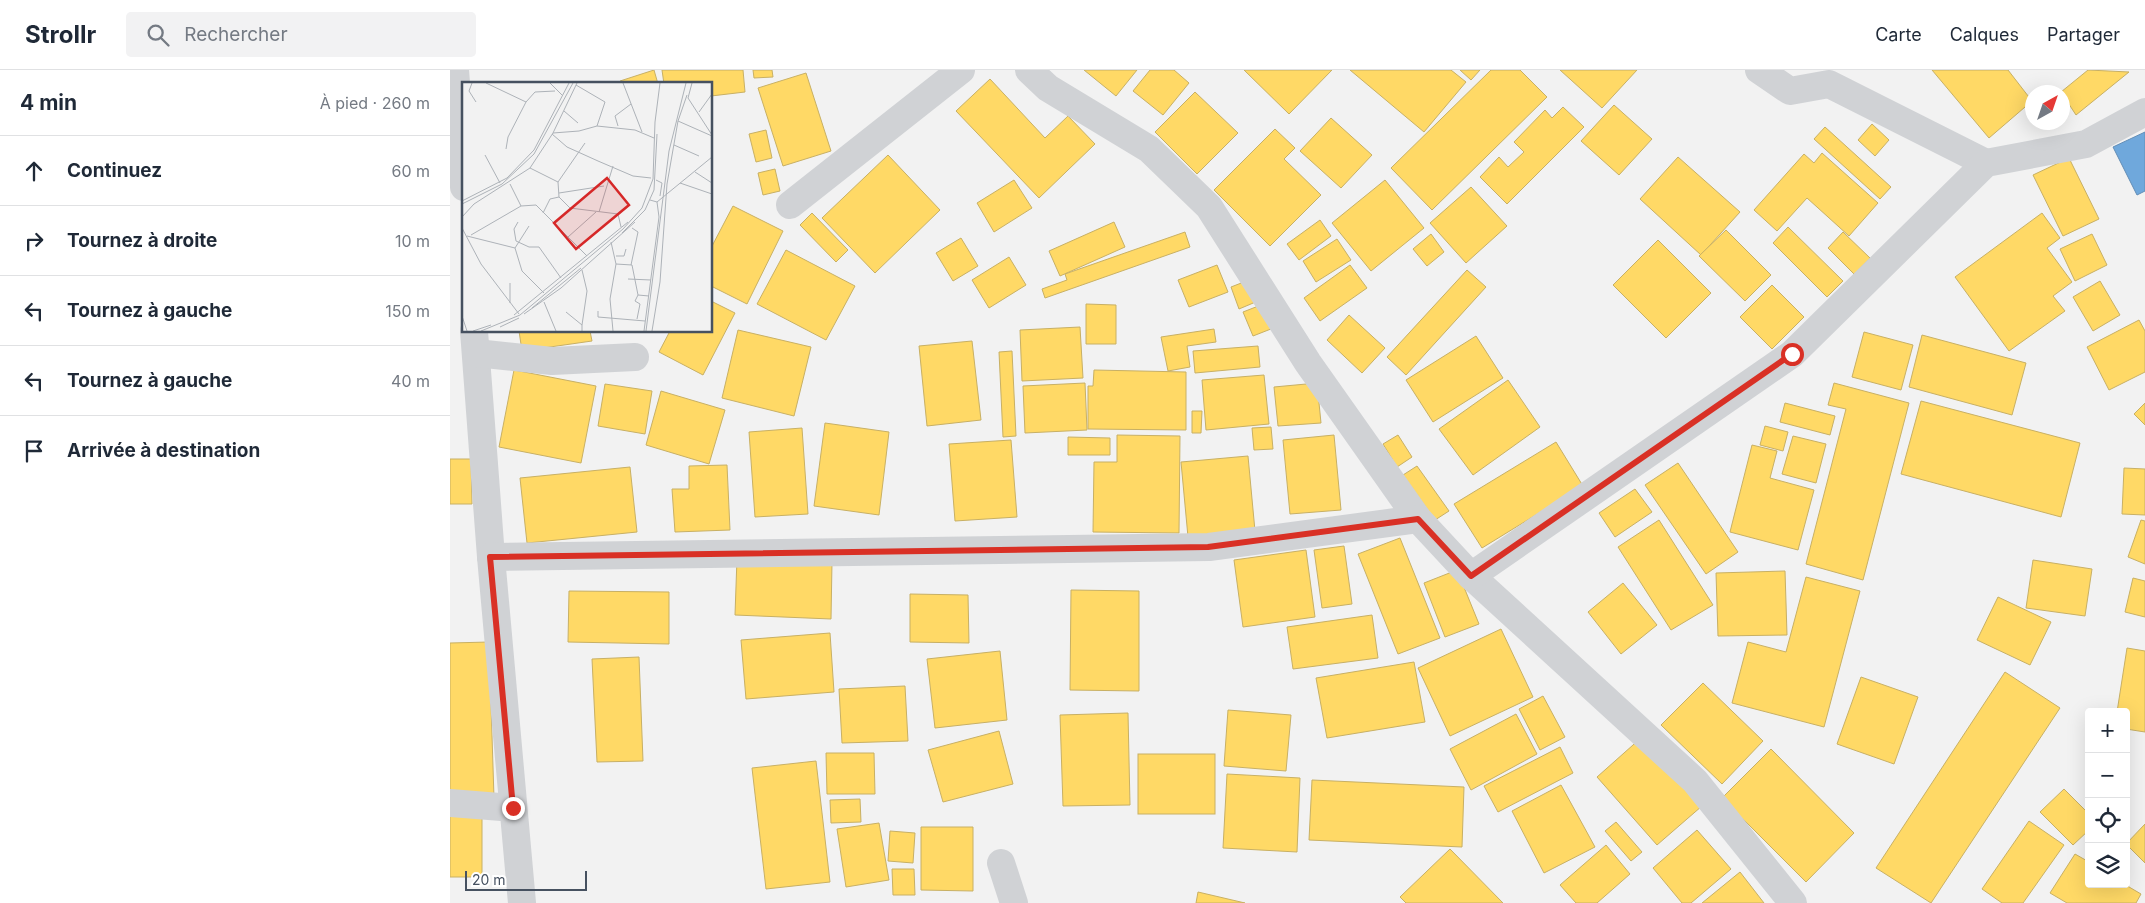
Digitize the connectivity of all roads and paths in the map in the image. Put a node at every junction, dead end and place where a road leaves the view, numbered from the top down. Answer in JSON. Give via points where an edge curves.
{"nodes":[{"id":1,"x":455,"y":70,"type":"edge"},
{"id":2,"x":961,"y":70,"type":"edge"},
{"id":3,"x":1029,"y":70,"type":"edge"},
{"id":4,"x":1759,"y":70,"type":"edge"},
{"id":5,"x":2145,"y":112,"type":"edge"},
{"id":6,"x":462,"y":161,"type":"edge"},
{"id":7,"x":1986,"y":163,"type":"junction"},
{"id":8,"x":790,"y":204,"type":"dead end"},
{"id":9,"x":475,"y":342,"type":"edge"},
{"id":10,"x":635,"y":357,"type":"dead end"},
{"id":11,"x":1418,"y":519,"type":"junction"},
{"id":12,"x":490,"y":557,"type":"junction"},
{"id":13,"x":1471,"y":576,"type":"junction"},
{"id":14,"x":450,"y":804,"type":"edge"},
{"id":15,"x":513,"y":808,"type":"junction"},
{"id":16,"x":1001,"y":862,"type":"dead end"},
{"id":17,"x":522,"y":903,"type":"edge"},
{"id":18,"x":1014,"y":903,"type":"edge"},
{"id":19,"x":1793,"y":903,"type":"edge"}],
"edges":[{"from":1,"to":6,"type":"street"},
{"from":2,"to":8,"type":"street"},
{"from":3,"to":11,"type":"street","via":[[1048,88],[1149,149],[1209,207],[1308,363]]},
{"from":4,"to":7,"type":"street","via":[[1790,91],[1828,84]]},
{"from":5,"to":7,"type":"street","via":[[2086,144]]},
{"from":7,"to":13,"type":"street","via":[[1792,354]]},
{"from":9,"to":10,"type":"street","via":[[552,361]]},
{"from":9,"to":12,"type":"street"},
{"from":11,"to":12,"type":"street","via":[[1208,547]]},
{"from":11,"to":13,"type":"street"},
{"from":12,"to":15,"type":"street"},
{"from":13,"to":19,"type":"street","via":[[1695,781]]},
{"from":14,"to":15,"type":"street"},
{"from":15,"to":17,"type":"street"},
{"from":16,"to":18,"type":"street"}]}
